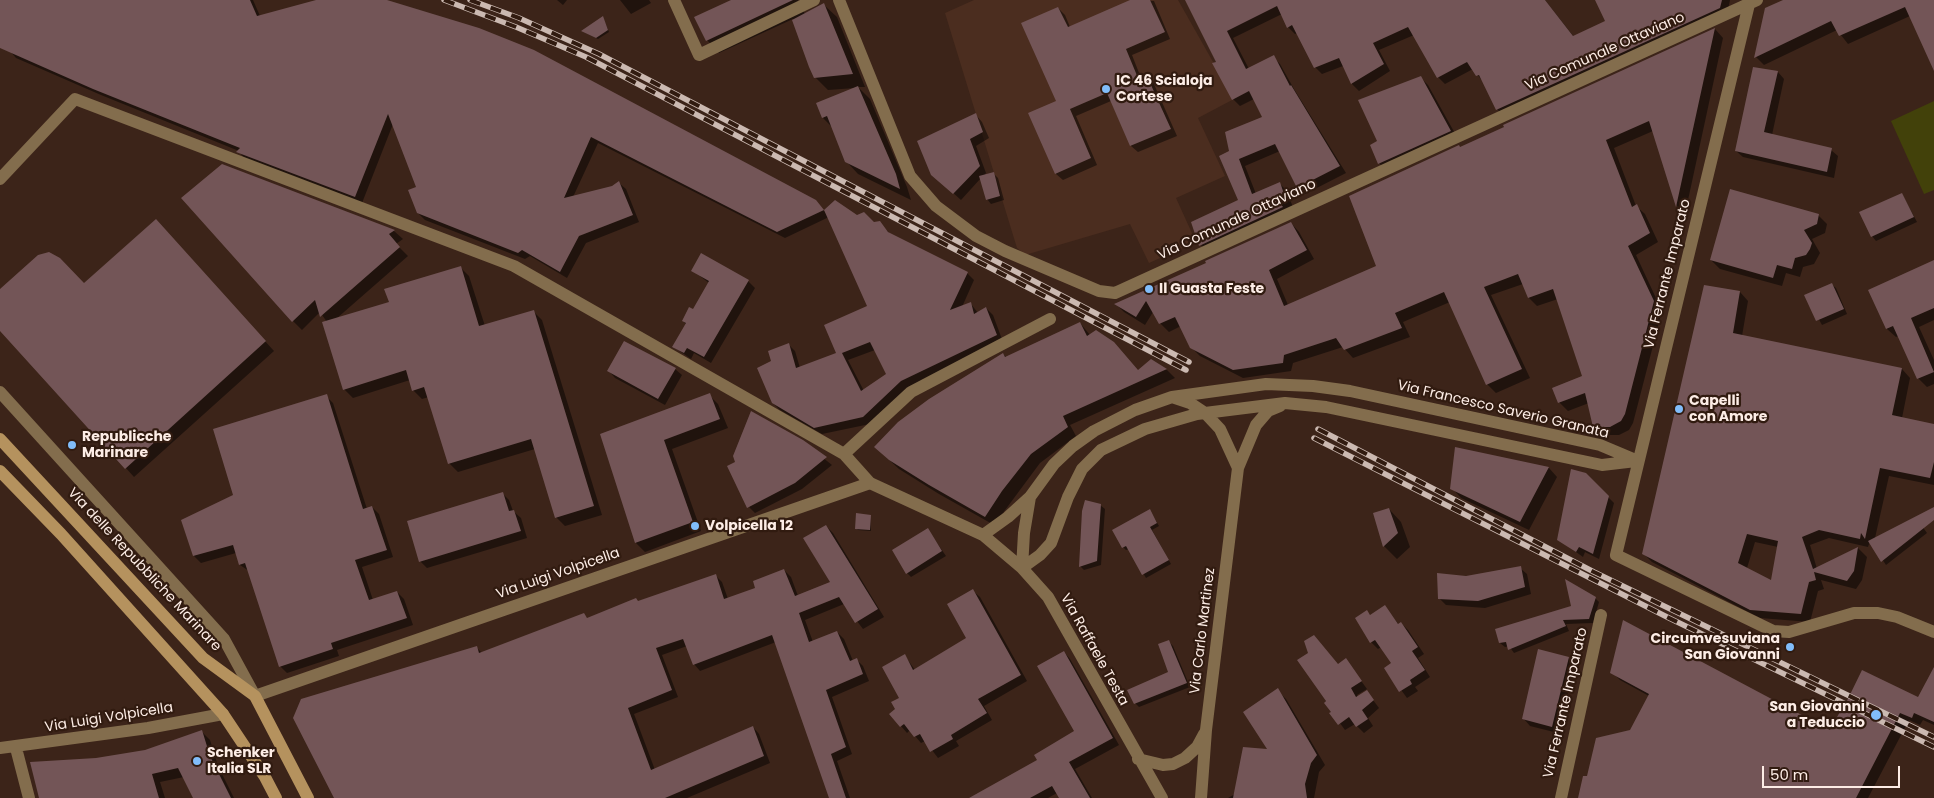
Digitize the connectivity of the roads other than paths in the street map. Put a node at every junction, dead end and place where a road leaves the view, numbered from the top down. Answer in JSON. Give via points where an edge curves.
{"nodes":[{"id":1,"x":674,"y":0,"type":"edge"},
{"id":2,"x":814,"y":0,"type":"edge"},
{"id":3,"x":1752,"y":1,"type":"edge"},
{"id":4,"x":840,"y":3,"type":"edge"},
{"id":5,"x":0,"y":179,"type":"edge"},
{"id":6,"x":1050,"y":320,"type":"dead end"},
{"id":7,"x":0,"y":392,"type":"edge"},
{"id":8,"x":1172,"y":397,"type":"junction"},
{"id":9,"x":1285,"y":403,"type":"junction"},
{"id":10,"x":1206,"y":413,"type":"junction"},
{"id":11,"x":0,"y":439,"type":"edge"},
{"id":12,"x":844,"y":454,"type":"junction"},
{"id":13,"x":1638,"y":461,"type":"junction"},
{"id":14,"x":1238,"y":468,"type":"junction"},
{"id":15,"x":0,"y":470,"type":"edge"},
{"id":16,"x":870,"y":483,"type":"junction"},
{"id":17,"x":1030,"y":497,"type":"junction"},
{"id":18,"x":982,"y":535,"type":"junction"},
{"id":19,"x":1022,"y":568,"type":"junction"},
{"id":20,"x":1601,"y":615,"type":"dead end"},
{"id":21,"x":1934,"y":632,"type":"edge"},
{"id":22,"x":255,"y":696,"type":"junction"},
{"id":23,"x":223,"y":714,"type":"junction"},
{"id":24,"x":1206,"y":730,"type":"junction"},
{"id":25,"x":0,"y":748,"type":"edge"},
{"id":26,"x":16,"y":748,"type":"junction"},
{"id":27,"x":1138,"y":758,"type":"junction"},
{"id":28,"x":29,"y":798,"type":"edge"},
{"id":29,"x":276,"y":798,"type":"edge"},
{"id":30,"x":308,"y":798,"type":"edge"},
{"id":31,"x":1162,"y":798,"type":"edge"},
{"id":32,"x":1200,"y":798,"type":"edge"},
{"id":33,"x":1560,"y":798,"type":"edge"}],
"edges":[{"from":1,"to":2,"type":"street","via":[[699,55]]},
{"from":3,"to":4,"type":"street","name":"Via Comunale Ottaviano","via":[[1115,293],[1099,291],[1004,251],[976,236],[936,206],[910,176]]},
{"from":3,"to":13,"type":"street","name":"Via Ferrante Imparato"},
{"from":5,"to":12,"type":"street","via":[[75,98],[514,266]]},
{"from":6,"to":12,"type":"street","via":[[911,392]]},
{"from":7,"to":22,"type":"street","via":[[224,639]]},
{"from":8,"to":10,"type":"street"},
{"from":8,"to":13,"type":"street","name":"Via Francesco Saverio Granata","via":[[1266,384],[1350,390],[1600,445]]},
{"from":8,"to":17,"type":"street","name":"Via Francesco Saverio Granata","via":[[1135,410],[1072,446]]},
{"from":9,"to":10,"type":"street"},
{"from":9,"to":13,"type":"street","via":[[1326,407],[1602,465]]},
{"from":9,"to":14,"type":"street","name":"Via Carlo Martinez","via":[[1268,411],[1256,424]]},
{"from":10,"to":14,"type":"street","via":[[1220,429]]},
{"from":10,"to":19,"type":"street","via":[[1145,429],[1101,450],[1082,469],[1051,543]]},
{"from":11,"to":22,"type":"main road","name":"Via delle Repubbliche Marinare","via":[[203,658]]},
{"from":12,"to":16,"type":"street"},
{"from":13,"to":21,"type":"street","name":"Via Ferrante Imparato","via":[[1616,555],[1773,631],[1790,632],[1854,613],[1878,613]]},
{"from":14,"to":24,"type":"street","name":"Via Carlo Martinez"},
{"from":15,"to":23,"type":"main road"},
{"from":16,"to":18,"type":"street","name":"Via Raffaele Testa"},
{"from":16,"to":22,"type":"street","name":"Via Luigi Volpicella"},
{"from":17,"to":18,"type":"street","name":"Via Francesco Saverio Granata"},
{"from":17,"to":19,"type":"street"},
{"from":18,"to":19,"type":"street","name":"Via Raffaele Testa"},
{"from":19,"to":27,"type":"street","name":"Via Raffaele Testa","via":[[1048,597]]},
{"from":20,"to":33,"type":"street","name":"Via Ferrante Imparato"},
{"from":22,"to":30,"type":"main road","name":"Via delle Repubbliche Marinare"},
{"from":23,"to":26,"type":"street","name":"Via Luigi Volpicella"},
{"from":23,"to":29,"type":"main road"},
{"from":24,"to":27,"type":"street","via":[[1197,747],[1173,764],[1163,765]]},
{"from":24,"to":32,"type":"street","name":"Via Carlo Martinez"},
{"from":25,"to":26,"type":"street","name":"Via Luigi Volpicella"},
{"from":26,"to":28,"type":"street"},
{"from":27,"to":31,"type":"street","name":"Via Raffaele Testa"}]}
